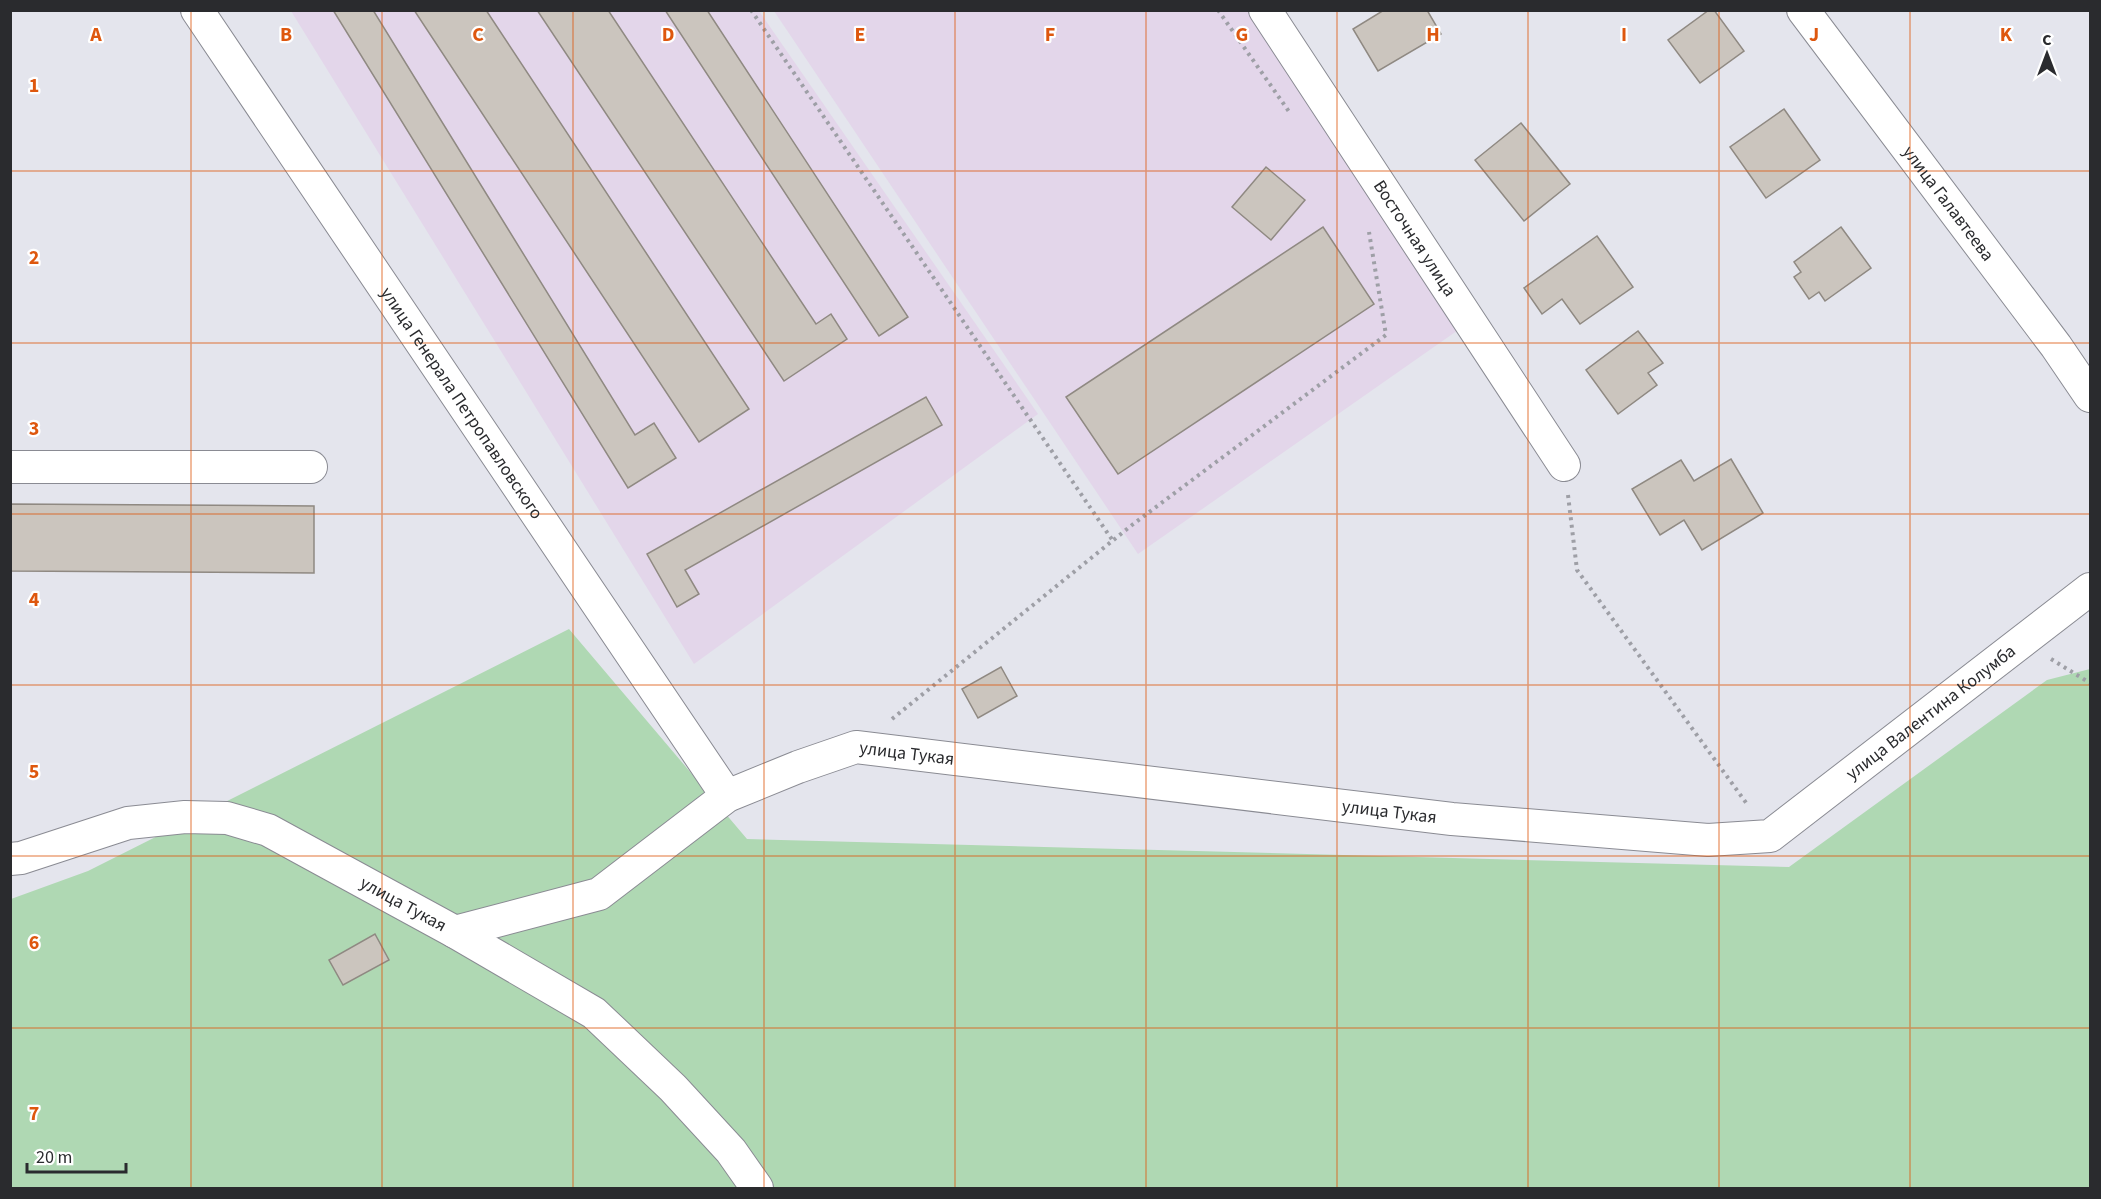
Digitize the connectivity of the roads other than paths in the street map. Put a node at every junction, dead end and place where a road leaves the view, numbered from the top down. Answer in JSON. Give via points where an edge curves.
{"nodes":[{"id":1,"x":197,"y":10,"type":"edge"},
{"id":2,"x":1265,"y":10,"type":"edge"},
{"id":3,"x":1803,"y":10,"type":"edge"},
{"id":4,"x":2091,"y":396,"type":"edge"},
{"id":5,"x":1564,"y":465,"type":"road end"},
{"id":6,"x":10,"y":467,"type":"edge"},
{"id":7,"x":311,"y":467,"type":"dead end"},
{"id":8,"x":2085,"y":600,"type":"edge"},
{"id":9,"x":727,"y":796,"type":"junction"},
{"id":10,"x":1770,"y":836,"type":"joint"},
{"id":11,"x":10,"y":859,"type":"edge"},
{"id":12,"x":455,"y":932,"type":"junction"},
{"id":13,"x":757,"y":1188,"type":"edge"}],
"edges":[{"from":1,"to":9,"type":"street","name":"улица Генерала Петропавловского"},
{"from":2,"to":5,"type":"street","name":"Восточная улица"},
{"from":3,"to":4,"type":"street","name":"улица Галавтеева"},
{"from":6,"to":7,"type":"street"},
{"from":8,"to":10,"type":"street","name":"улица Валентина Колумба","via":[[2022,641]]},
{"from":9,"to":10,"type":"street","name":"улица Тукая","via":[[856,747],[1452,819],[1708,840]]},
{"from":9,"to":12,"type":"street","name":"улица Тукая","via":[[599,894]]},
{"from":11,"to":12,"type":"street","name":"улица Тукая","via":[[128,823],[185,817],[227,818],[268,830]]},
{"from":12,"to":13,"type":"street","via":[[594,1013],[673,1088],[731,1151]]}]}
